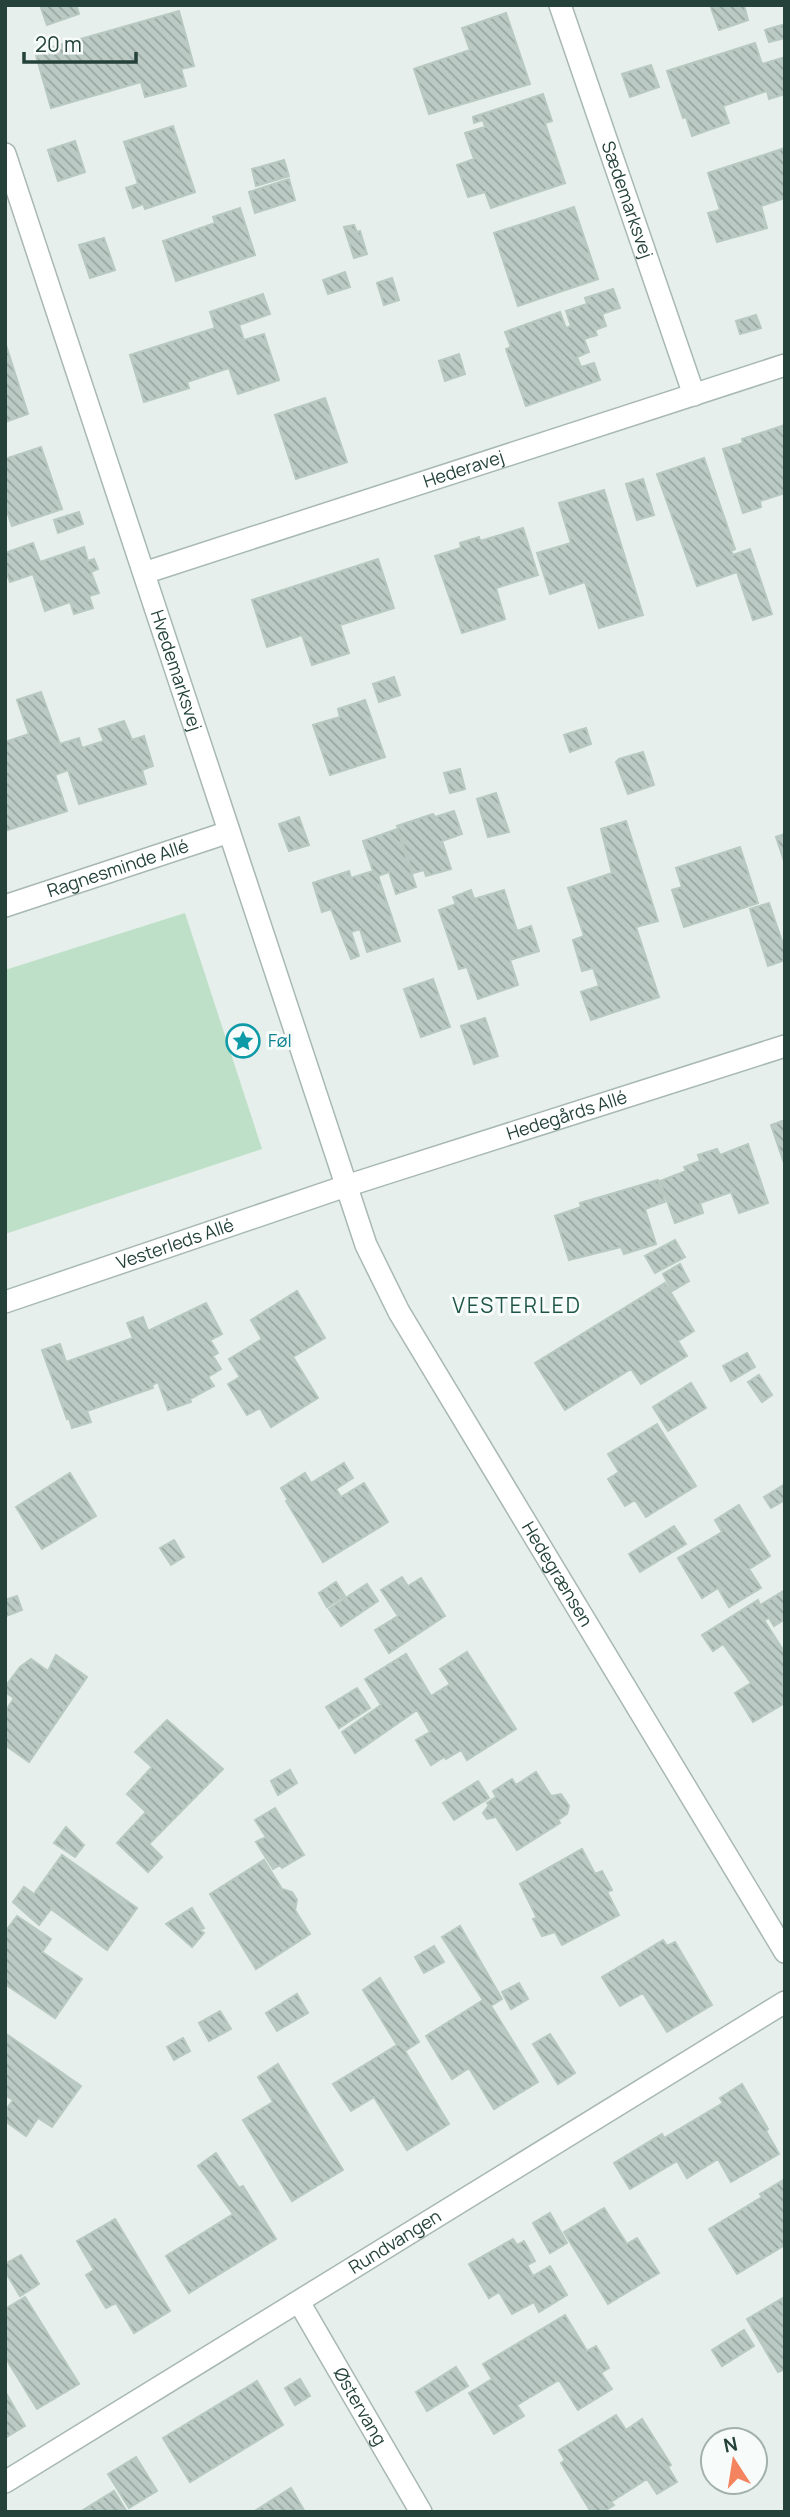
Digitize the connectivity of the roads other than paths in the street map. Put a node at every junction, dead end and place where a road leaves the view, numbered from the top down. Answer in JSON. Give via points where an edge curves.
{"nodes":[{"id":1,"x":560,"y":5,"type":"edge"},
{"id":2,"x":5,"y":154,"type":"edge"},
{"id":3,"x":785,"y":365,"type":"edge"},
{"id":4,"x":694,"y":395,"type":"junction"},
{"id":5,"x":144,"y":573,"type":"junction"},
{"id":6,"x":229,"y":832,"type":"junction"},
{"id":7,"x":5,"y":906,"type":"edge"},
{"id":8,"x":785,"y":1046,"type":"edge"},
{"id":9,"x":346,"y":1186,"type":"junction"},
{"id":10,"x":5,"y":1302,"type":"edge"},
{"id":11,"x":785,"y":1952,"type":"edge"},
{"id":12,"x":785,"y":2002,"type":"edge"},
{"id":13,"x":299,"y":2302,"type":"junction"},
{"id":14,"x":5,"y":2482,"type":"edge"},
{"id":15,"x":421,"y":2512,"type":"edge"}],
"edges":[{"from":1,"to":4,"type":"street","name":"Sædemarksvej"},
{"from":2,"to":5,"type":"street","name":"Hvedemarksvej"},
{"from":3,"to":4,"type":"street","name":"Hederavej"},
{"from":4,"to":5,"type":"street","name":"Hederavej"},
{"from":5,"to":6,"type":"street","name":"Hvedemarksvej"},
{"from":6,"to":7,"type":"street","name":"Ragnesminde Allé"},
{"from":6,"to":9,"type":"street","name":"Hvedemarksvej"},
{"from":8,"to":9,"type":"street","name":"Hedegårds Allé"},
{"from":9,"to":10,"type":"street","name":"Vesterleds Allé"},
{"from":9,"to":11,"type":"street","name":"Hedegrænsen","via":[[366,1245],[399,1312]]},
{"from":12,"to":13,"type":"street","name":"Rundvangen"},
{"from":13,"to":14,"type":"street","name":"Rundvangen"},
{"from":13,"to":15,"type":"street","name":"Østervang"}]}
